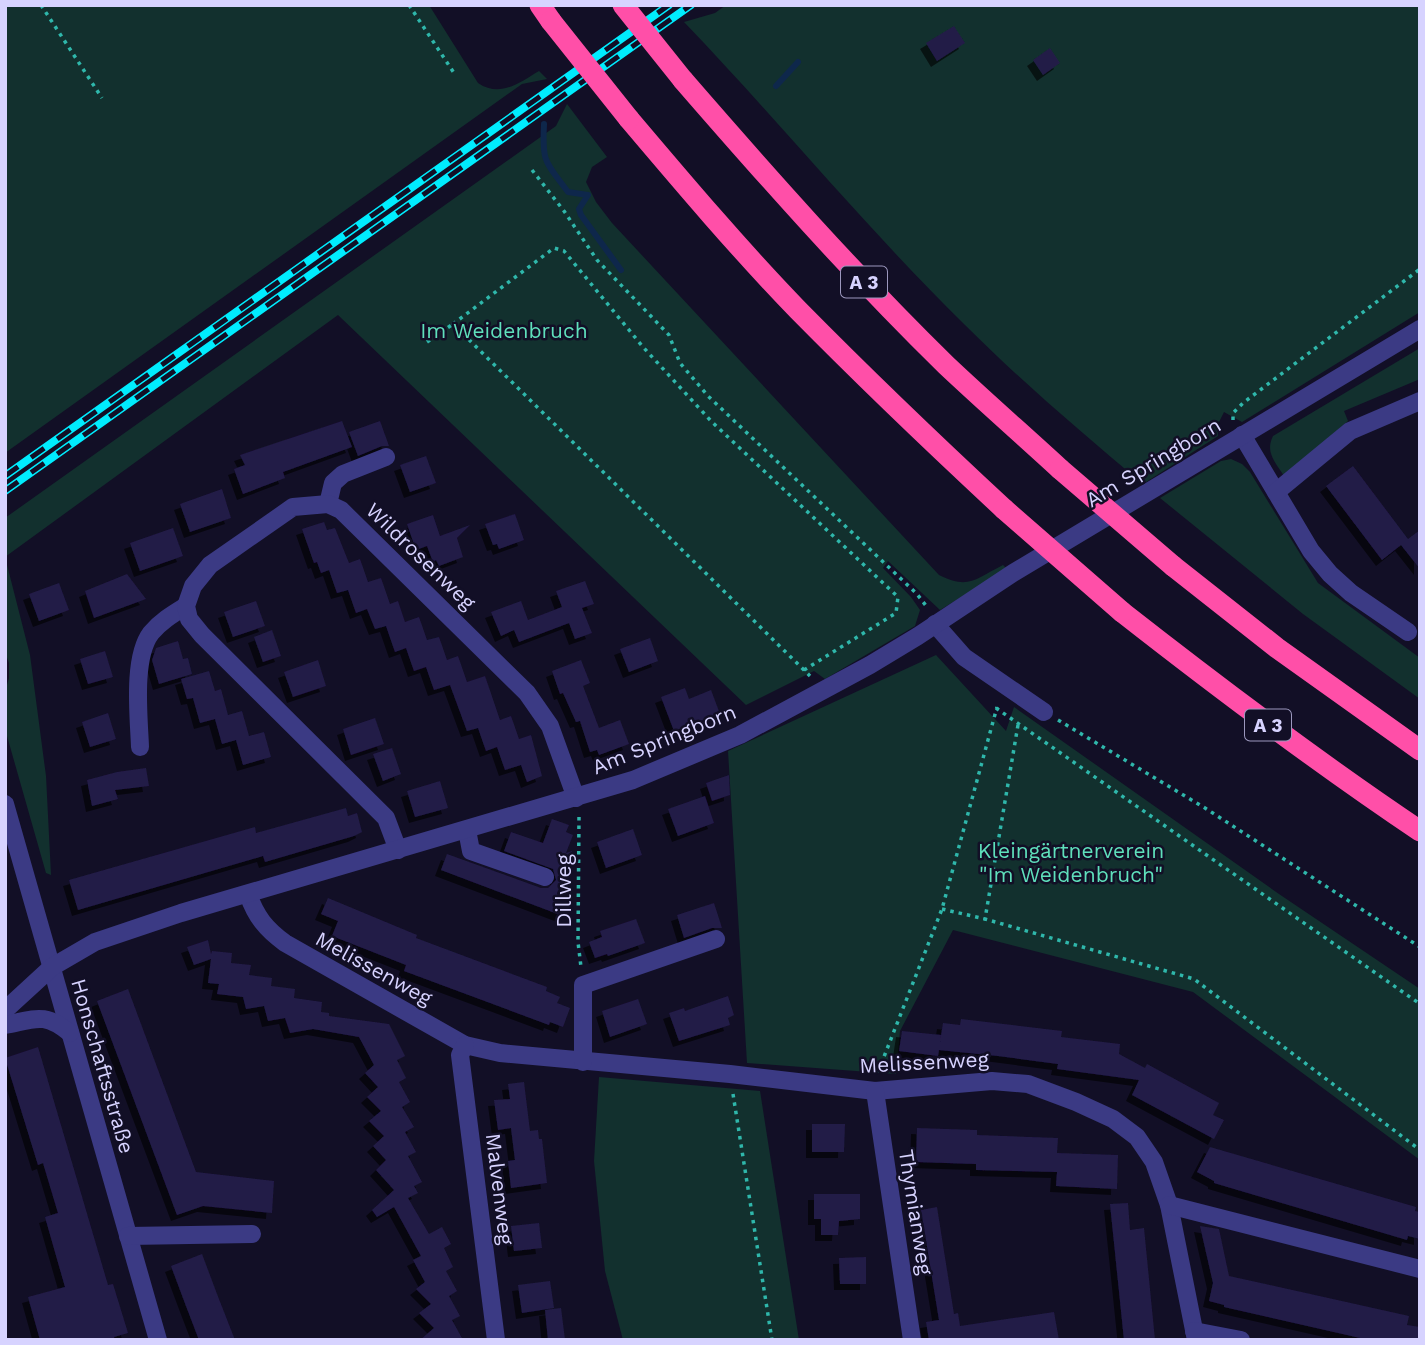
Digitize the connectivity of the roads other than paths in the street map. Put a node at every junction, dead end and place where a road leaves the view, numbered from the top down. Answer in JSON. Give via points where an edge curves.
{"nodes":[{"id":1,"x":623,"y":5,"type":"edge"},
{"id":2,"x":546,"y":13,"type":"edge"},
{"id":3,"x":1420,"y":329,"type":"edge"},
{"id":4,"x":1420,"y":401,"type":"edge"},
{"id":5,"x":1242,"y":435,"type":"junction"},
{"id":6,"x":386,"y":457,"type":"dead end"},
{"id":7,"x":1276,"y":492,"type":"junction"},
{"id":8,"x":328,"y":504,"type":"junction"},
{"id":9,"x":186,"y":606,"type":"junction"},
{"id":10,"x":935,"y":624,"type":"junction"},
{"id":11,"x":1408,"y":632,"type":"dead end"},
{"id":12,"x":1044,"y":712,"type":"road end"},
{"id":13,"x":141,"y":747,"type":"dead end"},
{"id":14,"x":1420,"y":750,"type":"edge"},
{"id":15,"x":576,"y":798,"type":"junction"},
{"id":16,"x":5,"y":804,"type":"edge"},
{"id":17,"x":467,"y":830,"type":"junction"},
{"id":18,"x":1420,"y":831,"type":"edge"},
{"id":19,"x":398,"y":850,"type":"junction"},
{"id":20,"x":545,"y":877,"type":"dead end"},
{"id":21,"x":248,"y":894,"type":"junction"},
{"id":22,"x":716,"y":939,"type":"dead end"},
{"id":23,"x":52,"y":967,"type":"junction"},
{"id":24,"x":5,"y":1010,"type":"edge"},
{"id":25,"x":5,"y":1025,"type":"edge"},
{"id":26,"x":70,"y":1032,"type":"junction"},
{"id":27,"x":465,"y":1045,"type":"junction"},
{"id":28,"x":583,"y":1062,"type":"junction"},
{"id":29,"x":875,"y":1091,"type":"junction"},
{"id":30,"x":1168,"y":1205,"type":"junction"},
{"id":31,"x":252,"y":1234,"type":"dead end"},
{"id":32,"x":128,"y":1236,"type":"junction"},
{"id":33,"x":1420,"y":1269,"type":"edge"},
{"id":34,"x":1195,"y":1336,"type":"edge"},
{"id":35,"x":158,"y":1340,"type":"edge"},
{"id":36,"x":496,"y":1340,"type":"edge"},
{"id":37,"x":912,"y":1340,"type":"edge"},
{"id":38,"x":1241,"y":1340,"type":"edge"}],
"edges":[{"from":1,"to":14,"type":"highway","number":"A 3","bridge":true,"via":[[767,177],[947,365],[1173,566],[1277,648]]},
{"from":2,"to":18,"type":"highway","number":"A 3","bridge":true,"via":[[715,220],[900,412],[1122,612],[1233,699]]},
{"from":3,"to":5,"type":"street","name":"Am Springborn"},
{"from":4,"to":7,"type":"street","via":[[1350,431]]},
{"from":5,"to":7,"type":"street","name":"Am Springborn"},
{"from":5,"to":10,"type":"street","name":"Am Springborn"},
{"from":6,"to":8,"type":"street","via":[[343,474],[332,483]]},
{"from":7,"to":11,"type":"street","name":"Am Springborn","via":[[1330,574]]},
{"from":8,"to":9,"type":"street","via":[[293,507],[210,565],[193,586]]},
{"from":8,"to":15,"type":"street","name":"Wildrosenweg","via":[[341,510],[398,564],[527,693],[550,726]]},
{"from":9,"to":13,"type":"street","via":[[149,636],[138,694]]},
{"from":9,"to":19,"type":"street","via":[[189,619],[202,635],[386,818]]},
{"from":10,"to":12,"type":"street","via":[[964,657]]},
{"from":10,"to":15,"type":"street","name":"Am Springborn","via":[[870,665],[740,734],[667,767]]},
{"from":15,"to":17,"type":"street","name":"Am Springborn"},
{"from":16,"to":23,"type":"street","name":"Honschaftsstraße"},
{"from":17,"to":19,"type":"street","name":"Am Springborn"},
{"from":17,"to":20,"type":"street","via":[[471,850]]},
{"from":19,"to":21,"type":"street","name":"Am Springborn"},
{"from":21,"to":23,"type":"street","name":"Am Springborn","via":[[95,942]]},
{"from":21,"to":27,"type":"street","name":"Melissenweg","via":[[259,920],[285,943]]},
{"from":22,"to":28,"type":"street","via":[[583,985]]},
{"from":23,"to":24,"type":"street","name":"Am Springborn"},
{"from":23,"to":26,"type":"street","name":"Honschaftsstraße"},
{"from":25,"to":26,"type":"street","via":[[47,1018]]},
{"from":26,"to":32,"type":"street","name":"Honschaftsstraße"},
{"from":27,"to":28,"type":"street","name":"Melissenweg"},
{"from":27,"to":36,"type":"street","name":"Malvenweg","via":[[460,1055]]},
{"from":28,"to":29,"type":"street","name":"Melissenweg"},
{"from":29,"to":30,"type":"street","name":"Melissenweg","via":[[992,1081],[1028,1084],[1076,1102],[1113,1119],[1137,1138],[1154,1162]]},
{"from":29,"to":37,"type":"street","name":"Thymianweg"},
{"from":30,"to":33,"type":"street"},
{"from":30,"to":34,"type":"street","name":"Melissenweg"},
{"from":31,"to":32,"type":"street"},
{"from":32,"to":35,"type":"street","name":"Honschaftsstraße"},
{"from":34,"to":38,"type":"street","name":"Melissenweg"}]}
